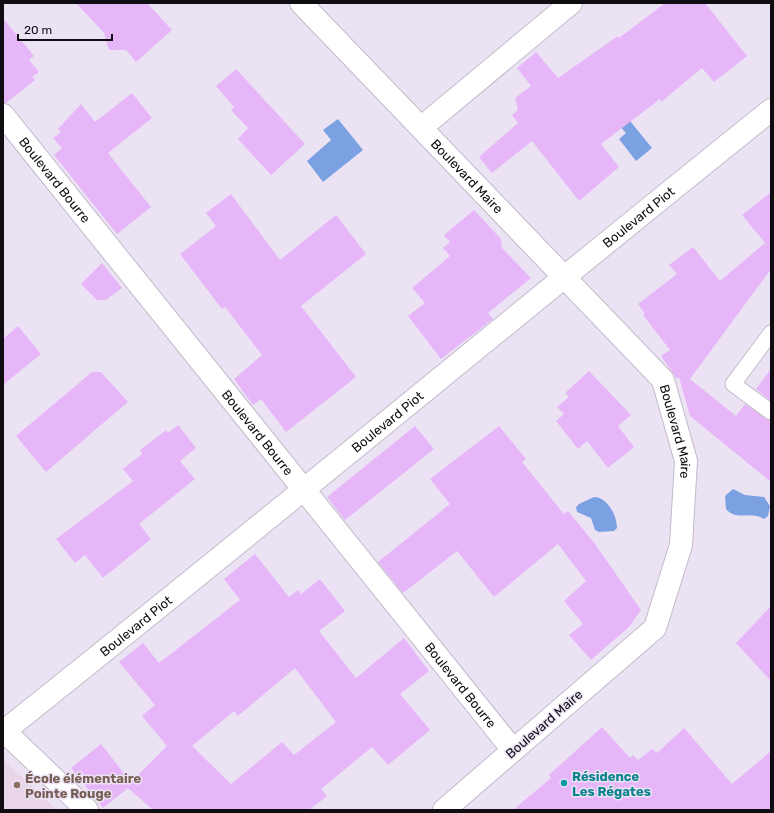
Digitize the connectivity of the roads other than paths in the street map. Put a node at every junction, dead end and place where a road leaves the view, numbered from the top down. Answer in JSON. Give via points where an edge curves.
{"nodes":[{"id":1,"x":301,"y":3,"type":"edge"},
{"id":2,"x":571,"y":3,"type":"edge"},
{"id":3,"x":770,"y":113,"type":"edge"},
{"id":4,"x":3,"y":115,"type":"edge"},
{"id":5,"x":422,"y":127,"type":"junction"},
{"id":6,"x":564,"y":276,"type":"junction"},
{"id":7,"x":771,"y":333,"type":"edge"},
{"id":8,"x":771,"y":412,"type":"edge"},
{"id":9,"x":304,"y":490,"type":"junction"},
{"id":10,"x":3,"y":732,"type":"edge"},
{"id":11,"x":513,"y":750,"type":"junction"},
{"id":12,"x":87,"y":810,"type":"edge"},
{"id":13,"x":444,"y":810,"type":"edge"}],
"edges":[{"from":1,"to":5,"type":"street","name":"Boulevard Maire"},
{"from":2,"to":5,"type":"street"},
{"from":3,"to":6,"type":"street","name":"Boulevard Piot"},
{"from":4,"to":9,"type":"street","name":"Boulevard Bourre"},
{"from":5,"to":6,"type":"street","name":"Boulevard Maire"},
{"from":6,"to":9,"type":"street","name":"Boulevard Piot"},
{"from":6,"to":11,"type":"street","name":"Boulevard Maire","via":[[663,380],[686,461],[681,544],[655,628]]},
{"from":7,"to":8,"type":"lane","via":[[733,384]]},
{"from":9,"to":10,"type":"street","name":"Boulevard Piot"},
{"from":9,"to":11,"type":"street","name":"Boulevard Bourre"},
{"from":10,"to":12,"type":"street"},
{"from":11,"to":13,"type":"street","name":"Boulevard Maire"}]}
